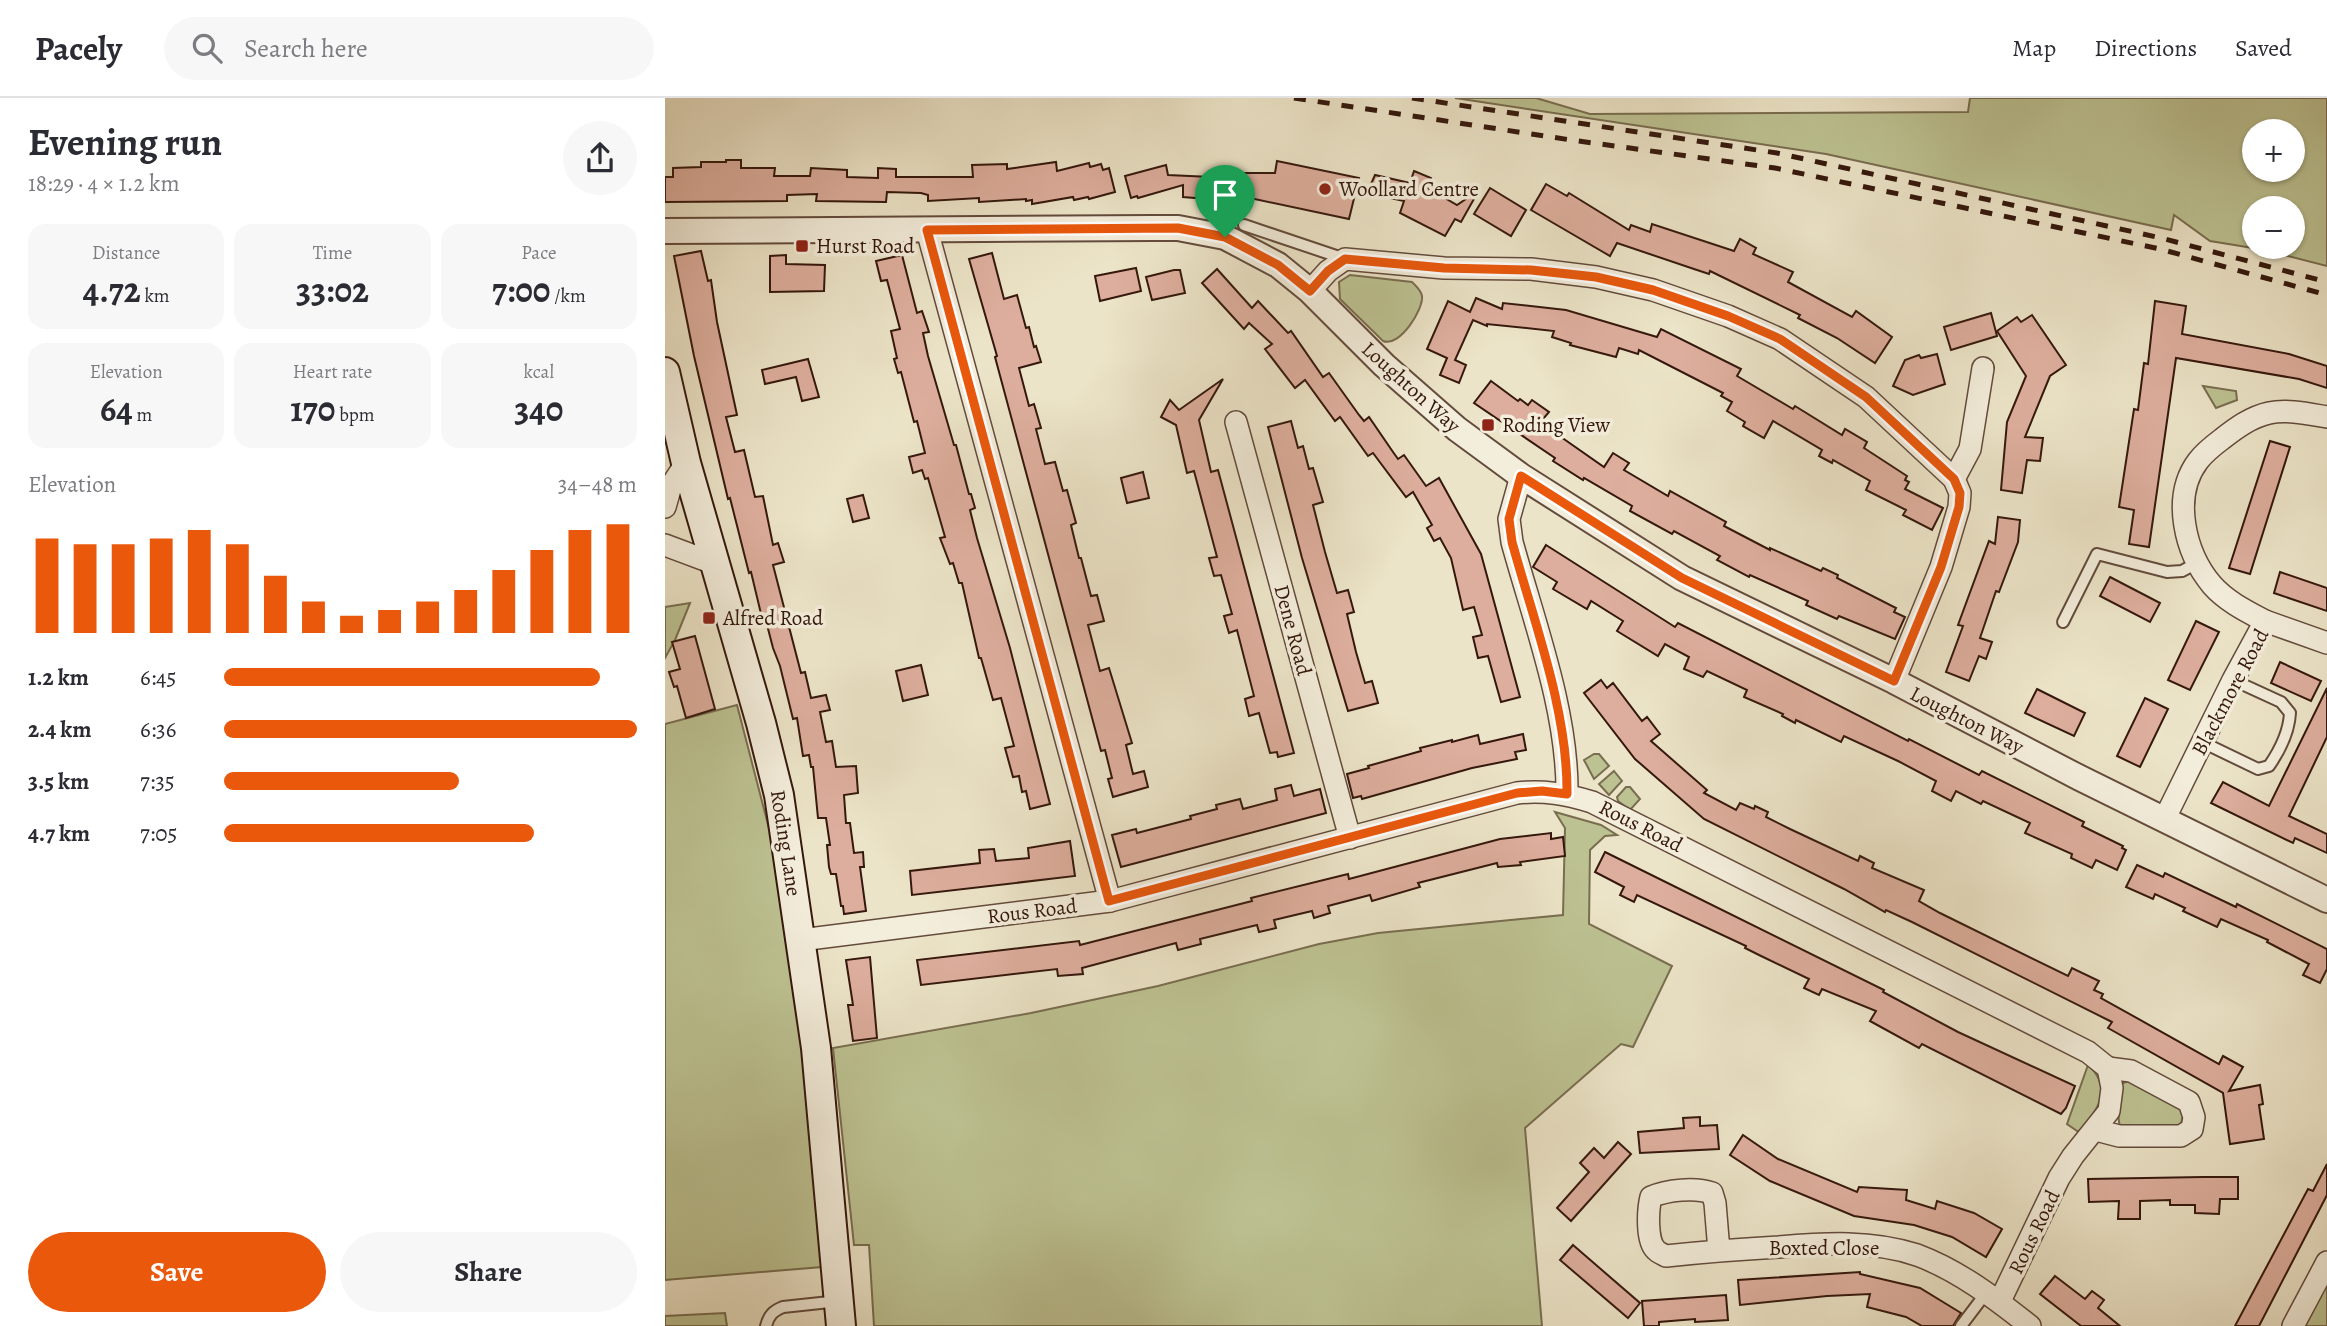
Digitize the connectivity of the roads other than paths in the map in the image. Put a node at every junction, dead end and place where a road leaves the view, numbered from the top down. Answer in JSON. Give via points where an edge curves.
{"nodes":[{"id":1,"x":1244,"y":225,"type":"dead end"},
{"id":2,"x":665,"y":230,"type":"edge"},
{"id":3,"x":927,"y":230,"type":"junction"},
{"id":4,"x":1345,"y":259,"type":"junction"},
{"id":5,"x":1310,"y":291,"type":"junction"},
{"id":6,"x":1983,"y":368,"type":"dead end"},
{"id":7,"x":665,"y":372,"type":"edge"},
{"id":8,"x":2327,"y":418,"type":"edge"},
{"id":9,"x":1235,"y":422,"type":"dead end"},
{"id":10,"x":671,"y":423,"type":"edge"},
{"id":11,"x":686,"y":463,"type":"junction"},
{"id":12,"x":1521,"y":476,"type":"junction"},
{"id":13,"x":1954,"y":479,"type":"junction"},
{"id":14,"x":665,"y":507,"type":"edge"},
{"id":15,"x":666,"y":549,"type":"edge"},
{"id":16,"x":713,"y":563,"type":"junction"},
{"id":17,"x":2197,"y":563,"type":"junction"},
{"id":18,"x":2265,"y":621,"type":"junction"},
{"id":19,"x":2063,"y":622,"type":"dead end"},
{"id":20,"x":2327,"y":643,"type":"edge"},
{"id":21,"x":2233,"y":680,"type":"junction"},
{"id":22,"x":1894,"y":681,"type":"junction"},
{"id":23,"x":2202,"y":742,"type":"junction"},
{"id":24,"x":1567,"y":794,"type":"junction"},
{"id":25,"x":2164,"y":820,"type":"junction"},
{"id":26,"x":1349,"y":838,"type":"junction"},
{"id":27,"x":2327,"y":900,"type":"edge"},
{"id":28,"x":1109,"y":901,"type":"junction"},
{"id":29,"x":801,"y":940,"type":"junction"},
{"id":30,"x":2108,"y":1068,"type":"junction"},
{"id":31,"x":2096,"y":1130,"type":"junction"},
{"id":32,"x":1719,"y":1251,"type":"dead end"},
{"id":33,"x":2327,"y":1262,"type":"edge"},
{"id":34,"x":1993,"y":1297,"type":"junction"},
{"id":35,"x":840,"y":1313,"type":"edge"},
{"id":36,"x":766,"y":1326,"type":"edge"},
{"id":37,"x":1961,"y":1326,"type":"edge"},
{"id":38,"x":2030,"y":1326,"type":"edge"},
{"id":39,"x":2293,"y":1326,"type":"edge"}],
"edges":[{"from":1,"to":4,"type":"lane"},
{"from":2,"to":3,"type":"street","name":"Loughton Way"},
{"from":3,"to":5,"type":"street","name":"Loughton Way","via":[[1178,228],[1225,237],[1278,265]]},
{"from":3,"to":28,"type":"street"},
{"from":4,"to":5,"type":"street"},
{"from":4,"to":13,"type":"street","via":[[1596,277],[1653,290],[1728,316],[1780,339],[1866,397]]},
{"from":5,"to":12,"type":"street","name":"Loughton Way","via":[[1408,387]]},
{"from":6,"to":13,"type":"street","via":[[1970,449]]},
{"from":7,"to":10,"type":"main road","name":"Roding Lane"},
{"from":8,"to":17,"type":"street","via":[[2269,412],[2239,426],[2198,461],[2185,487],[2184,517],[2187,541]]},
{"from":9,"to":26,"type":"street","name":"Dene Road"},
{"from":10,"to":11,"type":"main road","name":"Roding Lane"},
{"from":11,"to":14,"type":"street","via":[[671,486]]},
{"from":11,"to":16,"type":"main road","name":"Roding Lane"},
{"from":12,"to":22,"type":"street","name":"Loughton Way","via":[[1682,578]]},
{"from":12,"to":24,"type":"street","via":[[1509,519],[1512,542],[1563,727]]},
{"from":13,"to":22,"type":"street","via":[[1959,507],[1941,567]]},
{"from":15,"to":16,"type":"street"},
{"from":16,"to":29,"type":"main road","name":"Roding Lane","via":[[779,795]]},
{"from":17,"to":18,"type":"street","via":[[2212,585],[2234,604]]},
{"from":17,"to":19,"type":"lane","via":[[2167,572],[2097,554]]},
{"from":18,"to":20,"type":"street","name":"Blackmore Road"},
{"from":18,"to":21,"type":"street","name":"Blackmore Road"},
{"from":21,"to":23,"type":"street","name":"Blackmore Road"},
{"from":21,"to":23,"type":"lane","via":[[2281,702],[2290,713],[2280,751],[2269,766],[2258,769]]},
{"from":22,"to":25,"type":"street","name":"Loughton Way"},
{"from":23,"to":25,"type":"street","name":"Blackmore Road"},
{"from":24,"to":26,"type":"street","name":"Rous Road","via":[[1517,793]]},
{"from":24,"to":30,"type":"street","name":"Rous Road","via":[[1592,802],[2088,1052]]},
{"from":25,"to":27,"type":"street","name":"Loughton Way"},
{"from":26,"to":28,"type":"street","name":"Rous Road"},
{"from":28,"to":29,"type":"street","name":"Rous Road"},
{"from":29,"to":35,"type":"main road","name":"Roding Lane","via":[[823,1110]]},
{"from":30,"to":31,"type":"street","name":"Rous Road","via":[[2112,1088],[2109,1111]]},
{"from":30,"to":31,"type":"street","name":"Rous Road","via":[[2131,1071],[2189,1102],[2192,1129],[2181,1136],[2119,1136]]},
{"from":31,"to":34,"type":"street","name":"Rous Road","via":[[2073,1156]]},
{"from":32,"to":34,"type":"street","name":"Boxted Close","via":[[1826,1243],[1893,1248],[1958,1275]]},
{"from":33,"to":39,"type":"street"},
{"from":34,"to":37,"type":"lane"},
{"from":34,"to":38,"type":"street","name":"Boxted Close"},
{"from":35,"to":36,"type":"lane","via":[[783,1307],[774,1310]]}]}
